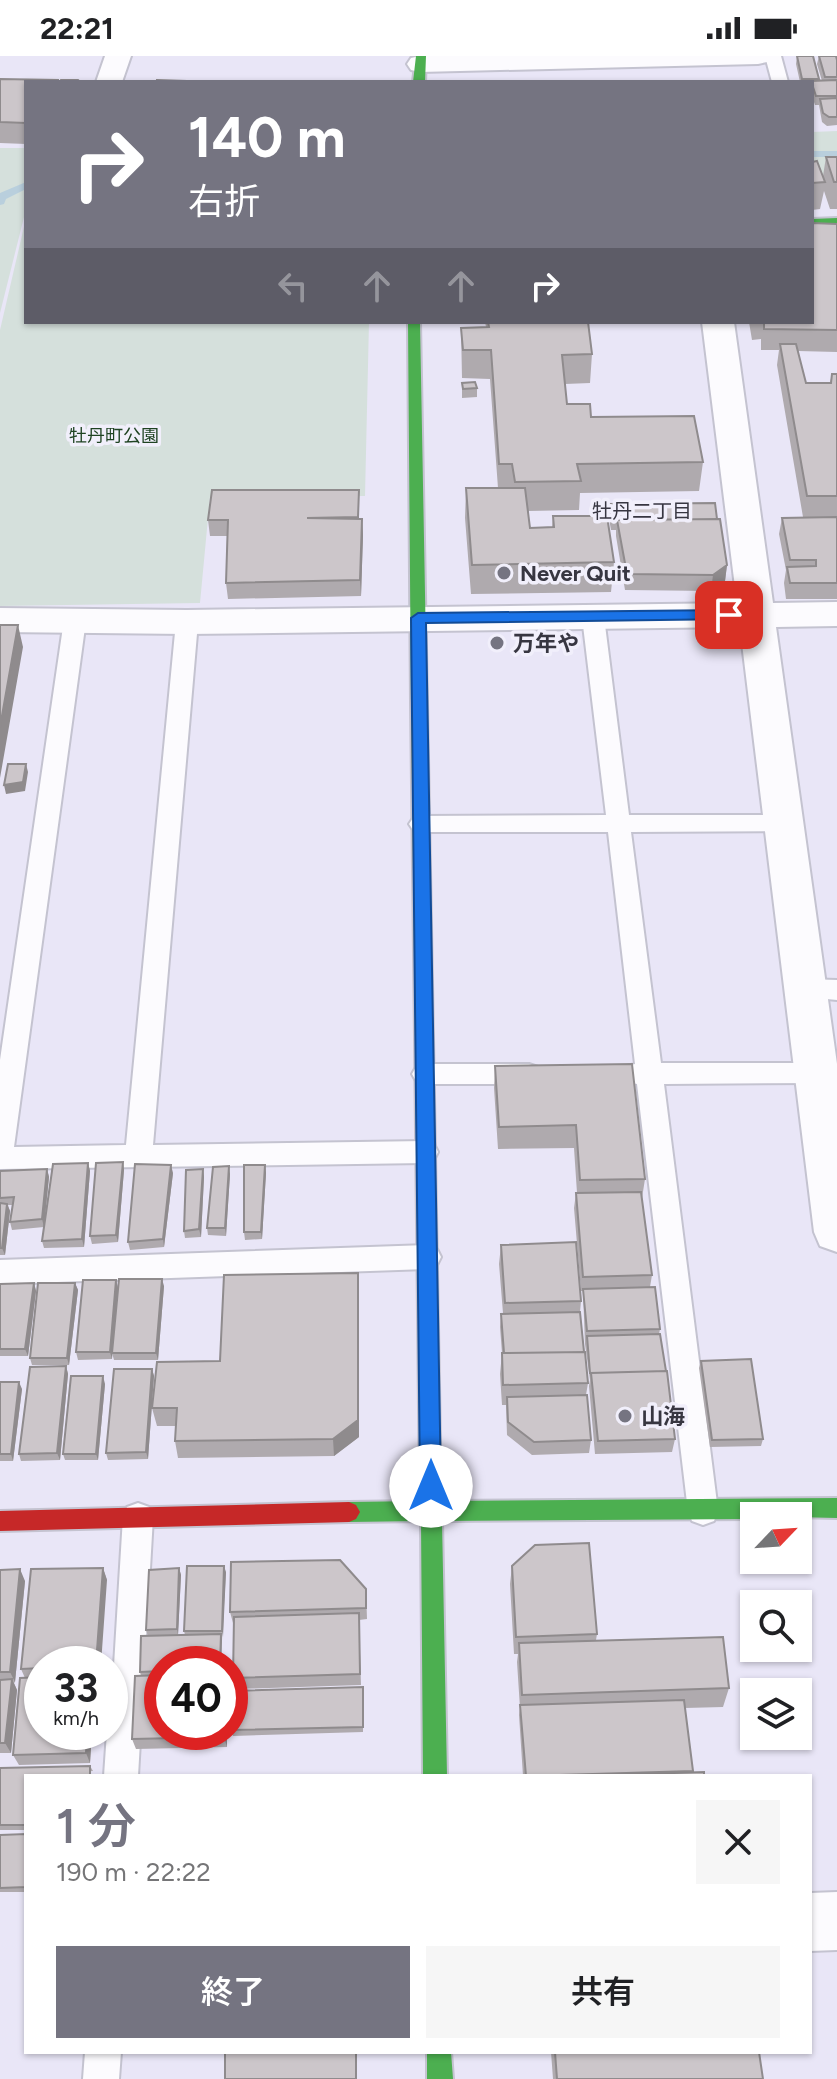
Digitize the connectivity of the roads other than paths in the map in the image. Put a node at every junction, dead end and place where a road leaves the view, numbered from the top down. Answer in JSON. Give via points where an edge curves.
{"nodes":[{"id":1,"x":118,"y":56,"type":"edge"},
{"id":2,"x":758,"y":56,"type":"edge"},
{"id":3,"x":773,"y":56,"type":"edge"},
{"id":4,"x":420,"y":67,"type":"edge"},
{"id":5,"x":110,"y":80,"type":"edge"},
{"id":6,"x":779,"y":80,"type":"edge"},
{"id":7,"x":837,"y":222,"type":"edge"},
{"id":8,"x":814,"y":223,"type":"edge"},
{"id":9,"x":414,"y":324,"type":"edge"},
{"id":10,"x":718,"y":324,"type":"edge"},
{"id":11,"x":837,"y":614,"type":"edge"},
{"id":12,"x":756,"y":615,"type":"junction"},
{"id":13,"x":593,"y":617,"type":"junction"},
{"id":14,"x":418,"y":618,"type":"junction"},
{"id":15,"x":0,"y":620,"type":"edge"},
{"id":16,"x":75,"y":620,"type":"junction"},
{"id":17,"x":187,"y":622,"type":"junction"},
{"id":18,"x":618,"y":823,"type":"junction"},
{"id":19,"x":784,"y":823,"type":"junction"},
{"id":20,"x":421,"y":824,"type":"junction"},
{"id":21,"x":821,"y":990,"type":"edge"},
{"id":22,"x":817,"y":1073,"type":"junction"},
{"id":23,"x":425,"y":1074,"type":"junction"},
{"id":24,"x":558,"y":1074,"type":"edge"},
{"id":25,"x":604,"y":1074,"type":"edge"},
{"id":26,"x":649,"y":1074,"type":"junction"},
{"id":27,"x":0,"y":1152,"type":"edge"},
{"id":28,"x":425,"y":1152,"type":"junction"},
{"id":29,"x":139,"y":1155,"type":"junction"},
{"id":30,"x":0,"y":1158,"type":"edge"},
{"id":31,"x":837,"y":1232,"type":"edge"},
{"id":32,"x":427,"y":1257,"type":"junction"},
{"id":33,"x":0,"y":1272,"type":"edge"},
{"id":34,"x":837,"y":1508,"type":"edge"},
{"id":35,"x":431,"y":1510,"type":"junction"},
{"id":36,"x":703,"y":1511,"type":"junction"},
{"id":37,"x":138,"y":1517,"type":"junction"},
{"id":38,"x":0,"y":1521,"type":"edge"},
{"id":39,"x":121,"y":1774,"type":"edge"},
{"id":40,"x":435,"y":1774,"type":"edge"},
{"id":41,"x":837,"y":1921,"type":"edge"},
{"id":42,"x":812,"y":1922,"type":"edge"},
{"id":43,"x":103,"y":2054,"type":"edge"},
{"id":44,"x":439,"y":2054,"type":"edge"},
{"id":45,"x":101,"y":2079,"type":"edge"},
{"id":46,"x":440,"y":2079,"type":"edge"}],
"edges":[{"from":1,"to":5,"type":"street"},
{"from":2,"to":4,"type":"street"},
{"from":3,"to":6,"type":"lane"},
{"from":7,"to":8,"type":"street"},
{"from":9,"to":14,"type":"street"},
{"from":10,"to":12,"type":"street"},
{"from":11,"to":12,"type":"street"},
{"from":12,"to":13,"type":"street"},
{"from":12,"to":19,"type":"street"},
{"from":13,"to":14,"type":"street"},
{"from":13,"to":18,"type":"lane"},
{"from":14,"to":17,"type":"street"},
{"from":14,"to":20,"type":"street"},
{"from":15,"to":16,"type":"street"},
{"from":16,"to":17,"type":"street"},
{"from":16,"to":27,"type":"lane"},
{"from":17,"to":29,"type":"lane"},
{"from":18,"to":19,"type":"lane"},
{"from":18,"to":20,"type":"lane"},
{"from":18,"to":26,"type":"lane"},
{"from":19,"to":21,"type":"street"},
{"from":20,"to":23,"type":"street"},
{"from":21,"to":22,"type":"street"},
{"from":22,"to":26,"type":"lane"},
{"from":22,"to":31,"type":"street"},
{"from":23,"to":24,"type":"lane"},
{"from":23,"to":28,"type":"street"},
{"from":25,"to":26,"type":"lane"},
{"from":26,"to":36,"type":"lane"},
{"from":28,"to":29,"type":"lane"},
{"from":28,"to":32,"type":"street"},
{"from":29,"to":30,"type":"lane"},
{"from":32,"to":33,"type":"lane"},
{"from":32,"to":35,"type":"street"},
{"from":34,"to":36,"type":"street"},
{"from":35,"to":36,"type":"street"},
{"from":35,"to":37,"type":"street"},
{"from":35,"to":40,"type":"street"},
{"from":37,"to":38,"type":"street"},
{"from":37,"to":39,"type":"lane"},
{"from":41,"to":42,"type":"street"},
{"from":43,"to":45,"type":"lane"},
{"from":44,"to":46,"type":"street"}]}
